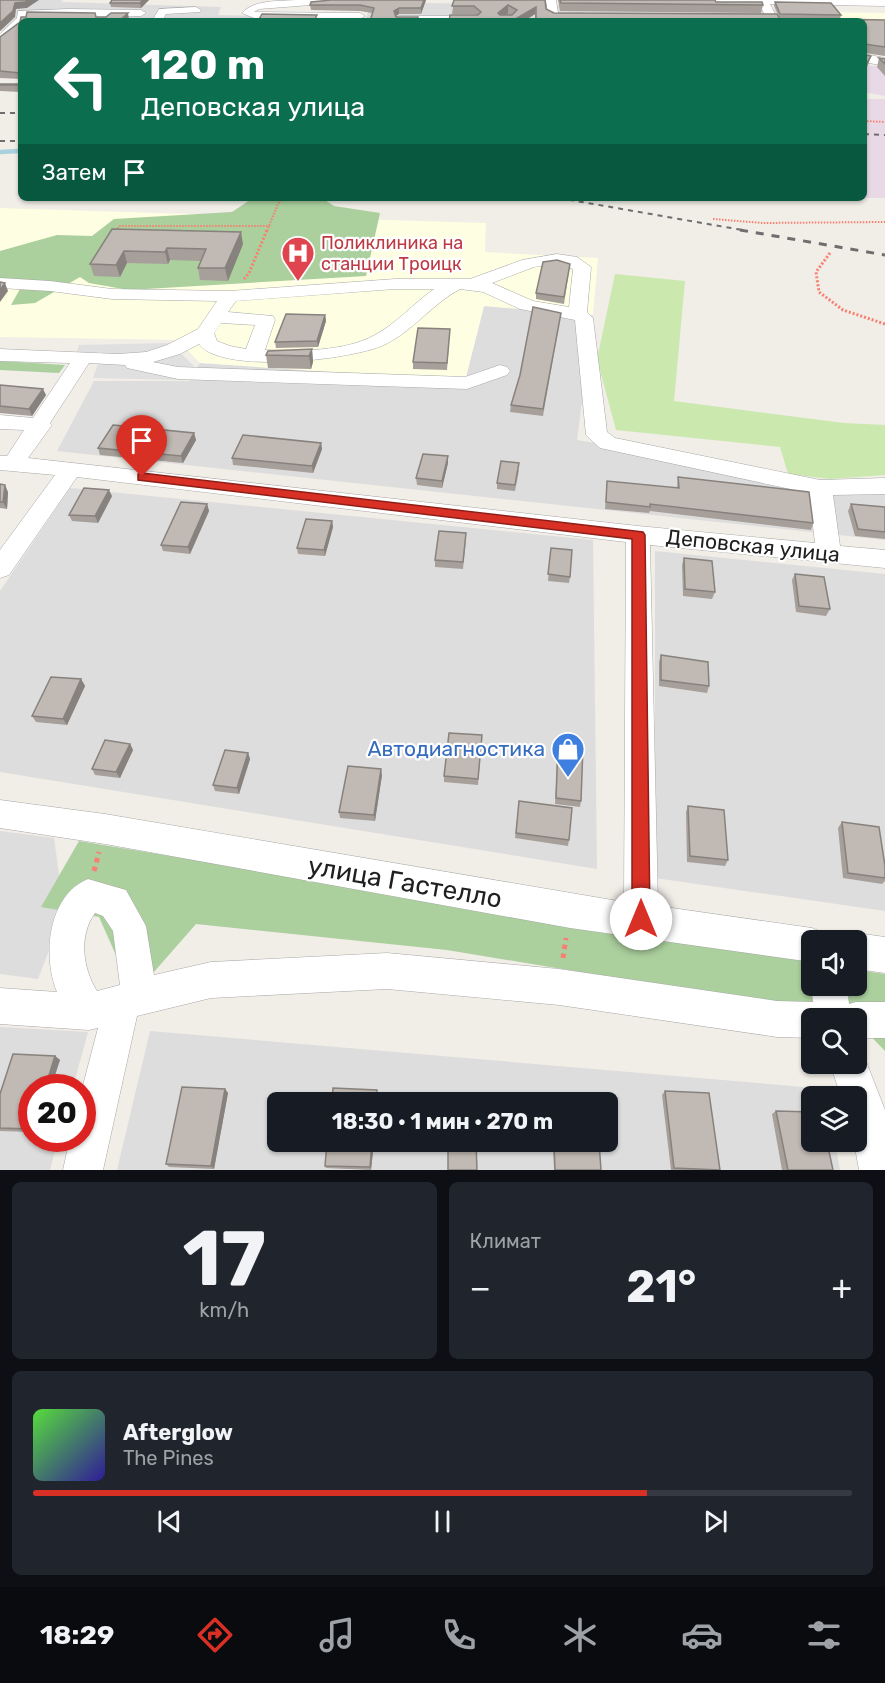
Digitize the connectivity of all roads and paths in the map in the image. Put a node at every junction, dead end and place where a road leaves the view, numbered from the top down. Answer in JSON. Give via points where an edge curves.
{"nodes":[{"id":1,"x":337,"y":0,"type":"edge"},
{"id":2,"x":551,"y":0,"type":"edge"},
{"id":3,"x":690,"y":0,"type":"edge"},
{"id":4,"x":763,"y":1,"type":"edge"},
{"id":5,"x":874,"y":4,"type":"edge"},
{"id":6,"x":402,"y":7,"type":"edge"},
{"id":7,"x":196,"y":10,"type":"dead end"},
{"id":8,"x":141,"y":13,"type":"dead end"},
{"id":9,"x":359,"y":15,"type":"edge"},
{"id":10,"x":601,"y":16,"type":"edge"},
{"id":11,"x":21,"y":18,"type":"edge"},
{"id":12,"x":105,"y":18,"type":"edge"},
{"id":13,"x":159,"y":18,"type":"edge"},
{"id":14,"x":400,"y":18,"type":"edge"},
{"id":15,"x":728,"y":18,"type":"edge"},
{"id":16,"x":18,"y":23,"type":"edge"},
{"id":17,"x":0,"y":40,"type":"edge"},
{"id":18,"x":18,"y":40,"type":"edge"},
{"id":19,"x":867,"y":59,"type":"edge"},
{"id":20,"x":885,"y":62,"type":"edge"},
{"id":21,"x":867,"y":122,"type":"edge"},
{"id":22,"x":885,"y":122,"type":"edge"},
{"id":23,"x":280,"y":201,"type":"edge"},
{"id":24,"x":713,"y":219,"type":"dead end"},
{"id":25,"x":885,"y":222,"type":"edge"},
{"id":26,"x":270,"y":226,"type":"junction"},
{"id":27,"x":114,"y":235,"type":"edge"},
{"id":28,"x":830,"y":253,"type":"dead end"},
{"id":29,"x":0,"y":283,"type":"edge"},
{"id":30,"x":464,"y":284,"type":"junction"},
{"id":31,"x":230,"y":296,"type":"junction"},
{"id":32,"x":578,"y":314,"type":"junction"},
{"id":33,"x":216,"y":317,"type":"junction"},
{"id":34,"x":885,"y":324,"type":"edge"},
{"id":35,"x":205,"y":333,"type":"junction"},
{"id":36,"x":254,"y":354,"type":"junction"},
{"id":37,"x":0,"y":355,"type":"edge"},
{"id":38,"x":123,"y":362,"type":"junction"},
{"id":39,"x":78,"y":366,"type":"junction"},
{"id":40,"x":500,"y":371,"type":"dead end"},
{"id":41,"x":0,"y":372,"type":"edge"},
{"id":42,"x":0,"y":422,"type":"edge"},
{"id":43,"x":41,"y":425,"type":"junction"},
{"id":44,"x":7,"y":464,"type":"edge"},
{"id":45,"x":71,"y":469,"type":"junction"},
{"id":46,"x":885,"y":486,"type":"edge"},
{"id":47,"x":820,"y":488,"type":"junction"},
{"id":48,"x":638,"y":535,"type":"junction"},
{"id":49,"x":829,"y":554,"type":"junction"},
{"id":50,"x":885,"y":559,"type":"edge"},
{"id":51,"x":0,"y":569,"type":"edge"},
{"id":52,"x":0,"y":814,"type":"edge"},
{"id":53,"x":105,"y":829,"type":"junction"},
{"id":54,"x":88,"y":895,"type":"junction"},
{"id":55,"x":570,"y":911,"type":"junction"},
{"id":56,"x":641,"y":919,"type":"junction"},
{"id":57,"x":801,"y":943,"type":"edge"},
{"id":58,"x":867,"y":953,"type":"edge"},
{"id":59,"x":885,"y":955,"type":"edge"},
{"id":60,"x":559,"y":987,"type":"junction"},
{"id":61,"x":117,"y":1004,"type":"junction"},
{"id":62,"x":0,"y":1006,"type":"edge"},
{"id":63,"x":801,"y":1020,"type":"edge"},
{"id":64,"x":867,"y":1020,"type":"edge"},
{"id":65,"x":885,"y":1020,"type":"edge"},
{"id":66,"x":853,"y":1074,"type":"edge"},
{"id":67,"x":880,"y":1156,"type":"edge"},
{"id":68,"x":83,"y":1170,"type":"edge"}],
"edges":[{"from":1,"to":9,"type":"street","via":[[260,6],[247,13]]},
{"from":2,"to":10,"type":"street","via":[[553,16]]},
{"from":3,"to":4,"type":"street"},
{"from":4,"to":5,"type":"street"},
{"from":4,"to":15,"type":"street","via":[[772,18]]},
{"from":6,"to":14,"type":"street"},
{"from":7,"to":13,"type":"street","via":[[164,11]]},
{"from":8,"to":12,"type":"street"},
{"from":11,"to":12,"type":"street","via":[[16,13],[69,12]]},
{"from":16,"to":17,"type":"street"},
{"from":17,"to":18,"type":"street"},
{"from":19,"to":20,"type":"street"},
{"from":21,"to":22,"type":"path"},
{"from":23,"to":26,"type":"path"},
{"from":24,"to":25,"type":"path","via":[[763,223]]},
{"from":26,"to":27,"type":"path","via":[[119,226]]},
{"from":26,"to":31,"type":"path","via":[[249,273]]},
{"from":28,"to":34,"type":"path","via":[[816,272],[819,292],[843,310]]},
{"from":29,"to":31,"type":"street","via":[[112,294]]},
{"from":30,"to":31,"type":"street","via":[[395,284]]},
{"from":30,"to":32,"type":"street","via":[[499,290],[534,308]]},
{"from":30,"to":32,"type":"street","via":[[524,263],[569,260],[582,267]]},
{"from":30,"to":36,"type":"street","via":[[429,302],[389,336],[367,346],[292,355]]},
{"from":31,"to":33,"type":"street"},
{"from":32,"to":47,"type":"street","via":[[584,318],[597,435],[608,443]]},
{"from":33,"to":35,"type":"street"},
{"from":33,"to":36,"type":"street","via":[[266,320]]},
{"from":35,"to":36,"type":"street","via":[[214,348]]},
{"from":35,"to":38,"type":"street","via":[[184,346]]},
{"from":37,"to":39,"type":"street"},
{"from":38,"to":39,"type":"street"},
{"from":38,"to":40,"type":"street","via":[[178,374],[467,383]]},
{"from":39,"to":41,"type":"street"},
{"from":39,"to":43,"type":"street","name":"Деповская улица"},
{"from":42,"to":43,"type":"street"},
{"from":43,"to":44,"type":"street","name":"Деповская улица"},
{"from":44,"to":45,"type":"street","name":"Деповская улица"},
{"from":45,"to":48,"type":"street","name":"Деповская улица"},
{"from":45,"to":51,"type":"street"},
{"from":46,"to":47,"type":"street"},
{"from":47,"to":49,"type":"street"},
{"from":48,"to":49,"type":"street","name":"Деповская улица"},
{"from":48,"to":56,"type":"street"},
{"from":49,"to":50,"type":"street","name":"Деповская улица"},
{"from":52,"to":53,"type":"street","name":"улица Гастелло"},
{"from":53,"to":54,"type":"path"},
{"from":53,"to":55,"type":"street","name":"улица Гастелло"},
{"from":54,"to":61,"type":"street","via":[[114,902],[129,926]]},
{"from":54,"to":61,"type":"street","via":[[72,916],[67,946],[70,982]]},
{"from":55,"to":56,"type":"street","name":"улица Гастелло"},
{"from":55,"to":60,"type":"path"},
{"from":56,"to":57,"type":"street","name":"улица Гастелло"},
{"from":58,"to":59,"type":"street"},
{"from":60,"to":61,"type":"street","via":[[387,971],[211,980]]},
{"from":60,"to":63,"type":"street"},
{"from":61,"to":62,"type":"street"},
{"from":61,"to":68,"type":"street"},
{"from":64,"to":65,"type":"street"},
{"from":66,"to":67,"type":"street"}]}
